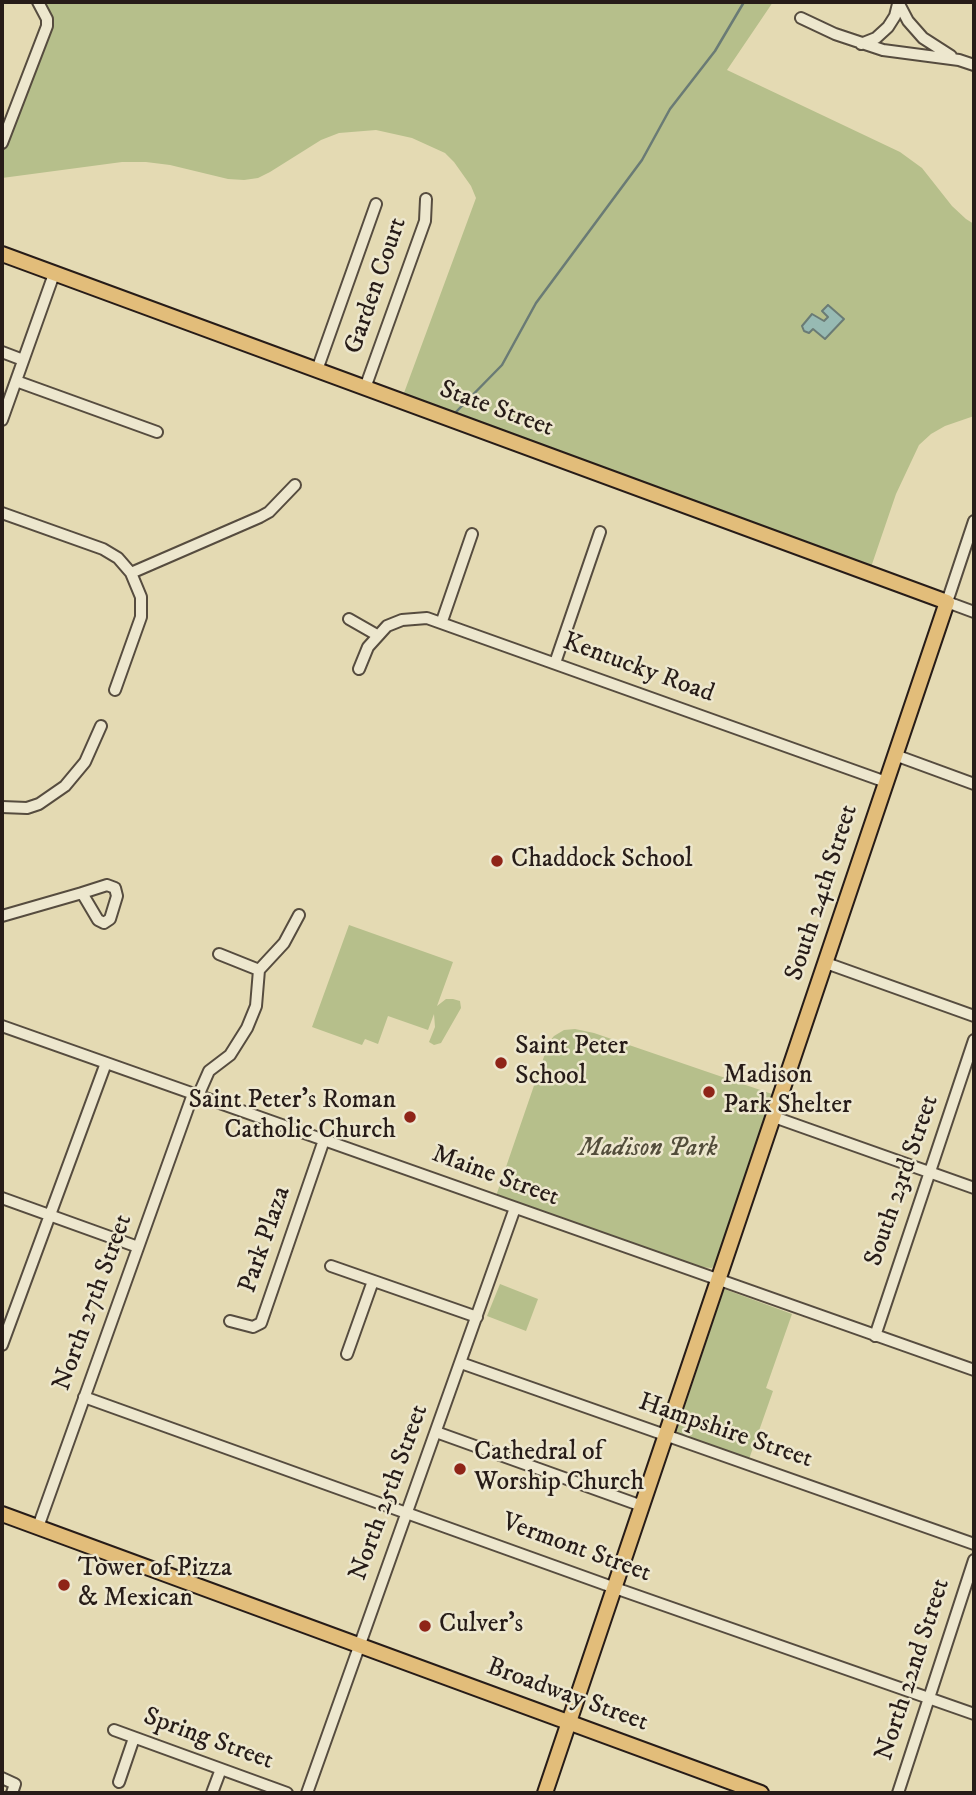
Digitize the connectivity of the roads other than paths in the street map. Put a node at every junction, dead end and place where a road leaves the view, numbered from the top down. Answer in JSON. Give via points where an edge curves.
{"nodes":[{"id":1,"x":38,"y":2,"type":"edge"},
{"id":2,"x":898,"y":3,"type":"edge"},
{"id":3,"x":800,"y":18,"type":"dead end"},
{"id":4,"x":861,"y":44,"type":"junction"},
{"id":5,"x":959,"y":60,"type":"junction"},
{"id":6,"x":974,"y":65,"type":"edge"},
{"id":7,"x":2,"y":144,"type":"edge"},
{"id":8,"x":426,"y":199,"type":"dead end"},
{"id":9,"x":376,"y":204,"type":"dead end"},
{"id":10,"x":2,"y":254,"type":"edge"},
{"id":11,"x":54,"y":274,"type":"junction"},
{"id":12,"x":2,"y":352,"type":"edge"},
{"id":13,"x":23,"y":360,"type":"junction"},
{"id":14,"x":317,"y":370,"type":"junction"},
{"id":15,"x":16,"y":381,"type":"junction"},
{"id":16,"x":365,"y":388,"type":"junction"},
{"id":17,"x":2,"y":420,"type":"edge"},
{"id":18,"x":158,"y":432,"type":"dead end"},
{"id":19,"x":295,"y":485,"type":"dead end"},
{"id":20,"x":2,"y":513,"type":"edge"},
{"id":21,"x":974,"y":521,"type":"edge"},
{"id":22,"x":600,"y":532,"type":"dead end"},
{"id":23,"x":471,"y":534,"type":"dead end"},
{"id":24,"x":131,"y":573,"type":"junction"},
{"id":25,"x":947,"y":602,"type":"junction"},
{"id":26,"x":974,"y":612,"type":"edge"},
{"id":27,"x":349,"y":619,"type":"dead end"},
{"id":28,"x":442,"y":621,"type":"junction"},
{"id":29,"x":377,"y":635,"type":"junction"},
{"id":30,"x":555,"y":663,"type":"junction"},
{"id":31,"x":359,"y":669,"type":"dead end"},
{"id":32,"x":116,"y":690,"type":"dead end"},
{"id":33,"x":101,"y":726,"type":"dead end"},
{"id":34,"x":895,"y":755,"type":"junction"},
{"id":35,"x":886,"y":782,"type":"junction"},
{"id":36,"x":974,"y":784,"type":"edge"},
{"id":37,"x":2,"y":807,"type":"edge"},
{"id":38,"x":82,"y":893,"type":"dead end"},
{"id":39,"x":299,"y":915,"type":"dead end"},
{"id":40,"x":2,"y":916,"type":"edge"},
{"id":41,"x":219,"y":954,"type":"dead end"},
{"id":42,"x":826,"y":963,"type":"junction"},
{"id":43,"x":258,"y":970,"type":"junction"},
{"id":44,"x":974,"y":1016,"type":"edge"},
{"id":45,"x":2,"y":1026,"type":"edge"},
{"id":46,"x":974,"y":1040,"type":"edge"},
{"id":47,"x":106,"y":1063,"type":"junction"},
{"id":48,"x":195,"y":1095,"type":"junction"},
{"id":49,"x":774,"y":1117,"type":"junction"},
{"id":50,"x":324,"y":1140,"type":"junction"},
{"id":51,"x":931,"y":1172,"type":"junction"},
{"id":52,"x":974,"y":1188,"type":"edge"},
{"id":53,"x":2,"y":1198,"type":"edge"},
{"id":54,"x":515,"y":1208,"type":"junction"},
{"id":55,"x":50,"y":1215,"type":"junction"},
{"id":56,"x":138,"y":1247,"type":"junction"},
{"id":57,"x":331,"y":1266,"type":"dead end"},
{"id":58,"x":718,"y":1280,"type":"junction"},
{"id":59,"x":373,"y":1281,"type":"junction"},
{"id":60,"x":477,"y":1317,"type":"junction"},
{"id":61,"x":230,"y":1321,"type":"dead end"},
{"id":62,"x":876,"y":1336,"type":"junction"},
{"id":63,"x":2,"y":1345,"type":"edge"},
{"id":64,"x":347,"y":1354,"type":"dead end"},
{"id":65,"x":461,"y":1363,"type":"junction"},
{"id":66,"x":974,"y":1370,"type":"edge"},
{"id":67,"x":84,"y":1397,"type":"junction"},
{"id":68,"x":436,"y":1432,"type":"junction"},
{"id":69,"x":666,"y":1435,"type":"junction"},
{"id":70,"x":642,"y":1506,"type":"junction"},
{"id":71,"x":408,"y":1512,"type":"junction"},
{"id":72,"x":2,"y":1514,"type":"edge"},
{"id":73,"x":37,"y":1527,"type":"junction"},
{"id":74,"x":974,"y":1544,"type":"edge"},
{"id":75,"x":974,"y":1560,"type":"edge"},
{"id":76,"x":615,"y":1588,"type":"junction"},
{"id":77,"x":359,"y":1646,"type":"junction"},
{"id":78,"x":928,"y":1697,"type":"junction"},
{"id":79,"x":974,"y":1714,"type":"edge"},
{"id":80,"x":569,"y":1723,"type":"junction"},
{"id":81,"x":114,"y":1730,"type":"dead end"},
{"id":82,"x":135,"y":1738,"type":"junction"},
{"id":83,"x":221,"y":1769,"type":"junction"},
{"id":84,"x":2,"y":1778,"type":"edge"},
{"id":85,"x":119,"y":1782,"type":"dead end"},
{"id":86,"x":14,"y":1789,"type":"edge"},
{"id":87,"x":212,"y":1793,"type":"edge"},
{"id":88,"x":287,"y":1793,"type":"edge"},
{"id":89,"x":307,"y":1793,"type":"edge"},
{"id":90,"x":545,"y":1793,"type":"edge"},
{"id":91,"x":761,"y":1793,"type":"edge"},
{"id":92,"x":898,"y":1793,"type":"edge"}],
"edges":[{"from":1,"to":7,"type":"street","via":[[47,26]]},
{"from":2,"to":4,"type":"street","via":[[888,27]]},
{"from":2,"to":5,"type":"street","via":[[923,38]]},
{"from":3,"to":4,"type":"street"},
{"from":4,"to":5,"type":"street"},
{"from":5,"to":6,"type":"street"},
{"from":8,"to":16,"type":"street","name":"Garden Court","via":[[425,221]]},
{"from":9,"to":14,"type":"street"},
{"from":10,"to":11,"type":"main road","name":"State Street"},
{"from":11,"to":13,"type":"street"},
{"from":11,"to":14,"type":"main road","name":"State Street"},
{"from":12,"to":13,"type":"street"},
{"from":13,"to":15,"type":"street"},
{"from":14,"to":16,"type":"main road","name":"State Street"},
{"from":15,"to":17,"type":"street"},
{"from":15,"to":18,"type":"street"},
{"from":16,"to":25,"type":"main road","name":"State Street"},
{"from":19,"to":24,"type":"street","via":[[260,517]]},
{"from":20,"to":24,"type":"street","via":[[103,549]]},
{"from":21,"to":25,"type":"street","name":"South 24th Street"},
{"from":22,"to":30,"type":"street"},
{"from":23,"to":28,"type":"street"},
{"from":24,"to":32,"type":"street","via":[[141,597],[141,617]]},
{"from":25,"to":26,"type":"street","name":"State Street"},
{"from":25,"to":34,"type":"main road","name":"South 24th Street"},
{"from":27,"to":29,"type":"street"},
{"from":28,"to":29,"type":"street","name":"Kentucky Road","via":[[402,620]]},
{"from":28,"to":30,"type":"street","name":"Kentucky Road"},
{"from":29,"to":31,"type":"street"},
{"from":30,"to":35,"type":"street","name":"Kentucky Road"},
{"from":33,"to":37,"type":"street","via":[[85,762],[65,786],[27,808]]},
{"from":34,"to":35,"type":"main road","name":"South 24th Street"},
{"from":34,"to":36,"type":"street"},
{"from":35,"to":42,"type":"main road","name":"South 24th Street"},
{"from":38,"to":40,"type":"street"},
{"from":39,"to":43,"type":"street","via":[[284,943]]},
{"from":41,"to":43,"type":"street"},
{"from":42,"to":44,"type":"street"},
{"from":42,"to":49,"type":"main road","name":"South 24th Street"},
{"from":43,"to":48,"type":"street","name":"North 27th Street","via":[[253,1016],[229,1055],[209,1071]]},
{"from":45,"to":47,"type":"street","name":"Maine Street"},
{"from":46,"to":51,"type":"street","name":"South 23rd Street"},
{"from":47,"to":48,"type":"street","name":"Maine Street"},
{"from":47,"to":55,"type":"street"},
{"from":48,"to":50,"type":"street","name":"Maine Street"},
{"from":48,"to":56,"type":"street","name":"North 27th Street"},
{"from":49,"to":51,"type":"street"},
{"from":49,"to":58,"type":"main road","name":"South 24th Street"},
{"from":50,"to":54,"type":"street","name":"Maine Street"},
{"from":50,"to":61,"type":"street","name":"Park Plaza","via":[[261,1323],[253,1327]]},
{"from":51,"to":52,"type":"street"},
{"from":51,"to":62,"type":"street","name":"South 23rd Street"},
{"from":53,"to":55,"type":"street"},
{"from":54,"to":58,"type":"street","name":"Maine Street"},
{"from":54,"to":60,"type":"street","name":"North 25th Street"},
{"from":55,"to":56,"type":"street"},
{"from":55,"to":63,"type":"street"},
{"from":56,"to":67,"type":"street","name":"North 27th Street"},
{"from":57,"to":59,"type":"street"},
{"from":58,"to":62,"type":"street","name":"Maine Street"},
{"from":58,"to":69,"type":"main road","name":"South 24th Street"},
{"from":59,"to":60,"type":"street"},
{"from":59,"to":64,"type":"street"},
{"from":60,"to":65,"type":"street","name":"North 25th Street"},
{"from":62,"to":66,"type":"street","name":"Maine Street"},
{"from":65,"to":68,"type":"street","name":"North 25th Street"},
{"from":65,"to":69,"type":"street","name":"Hampshire Street"},
{"from":67,"to":71,"type":"street","name":"Vermont Street"},
{"from":67,"to":73,"type":"street","name":"North 27th Street"},
{"from":68,"to":70,"type":"street"},
{"from":68,"to":71,"type":"street","name":"North 25th Street"},
{"from":69,"to":70,"type":"main road","name":"South 24th Street"},
{"from":69,"to":74,"type":"street","name":"Hampshire Street"},
{"from":70,"to":76,"type":"main road","name":"South 24th Street"},
{"from":71,"to":76,"type":"street","name":"Vermont Street"},
{"from":71,"to":77,"type":"street","name":"North 25th Street"},
{"from":72,"to":73,"type":"main road","name":"Broadway Street"},
{"from":73,"to":77,"type":"main road","name":"Broadway Street"},
{"from":75,"to":78,"type":"street","name":"North 22nd Street"},
{"from":76,"to":78,"type":"street","name":"Vermont Street"},
{"from":76,"to":80,"type":"main road","name":"South 24th Street"},
{"from":77,"to":80,"type":"main road","name":"Broadway Street"},
{"from":77,"to":89,"type":"street","name":"North 25th Street"},
{"from":78,"to":79,"type":"street","name":"Vermont Street"},
{"from":78,"to":92,"type":"street","name":"North 22nd Street"},
{"from":80,"to":90,"type":"main road","name":"South 24th Street"},
{"from":80,"to":91,"type":"main road","name":"Broadway Street"},
{"from":81,"to":82,"type":"street","name":"Spring Street"},
{"from":82,"to":83,"type":"street","name":"Spring Street"},
{"from":82,"to":85,"type":"street"},
{"from":83,"to":87,"type":"street"},
{"from":83,"to":88,"type":"street","name":"Spring Street"},
{"from":84,"to":86,"type":"street"}]}
